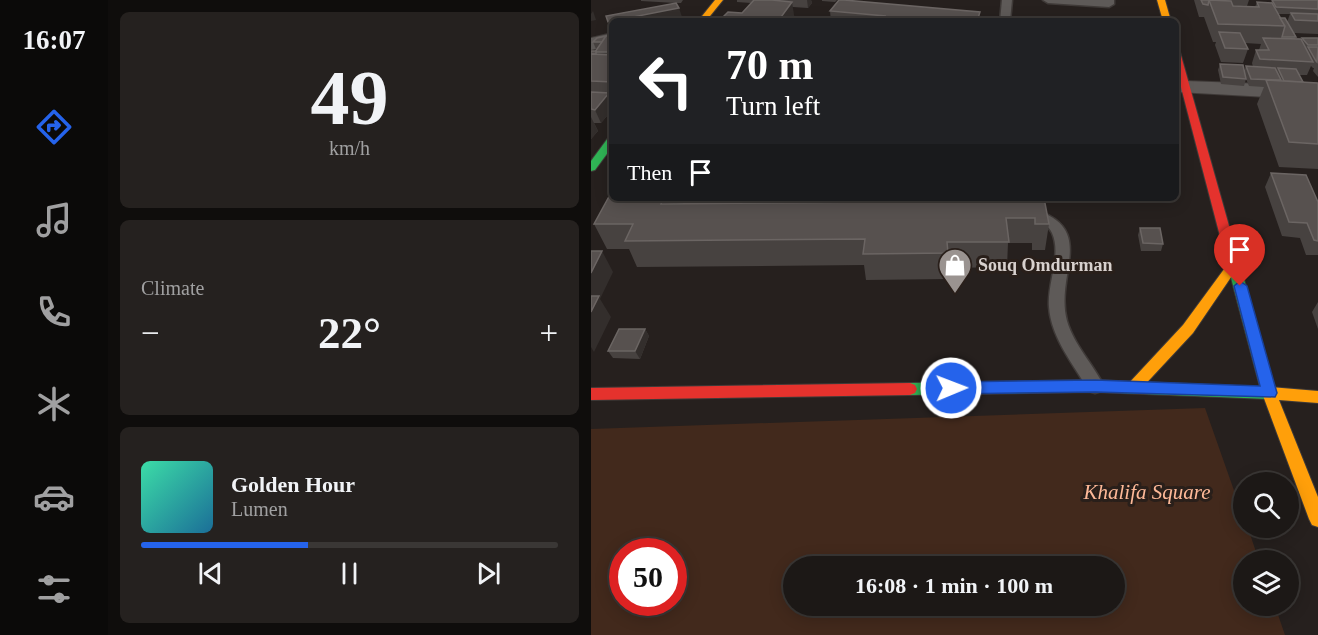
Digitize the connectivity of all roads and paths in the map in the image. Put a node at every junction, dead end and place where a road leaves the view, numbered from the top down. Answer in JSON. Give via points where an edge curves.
{"nodes":[{"id":1,"x":719,"y":0,"type":"edge"},
{"id":2,"x":1007,"y":0,"type":"edge"},
{"id":3,"x":1048,"y":0,"type":"edge"},
{"id":4,"x":1109,"y":0,"type":"edge"},
{"id":5,"x":1161,"y":0,"type":"edge"},
{"id":6,"x":704,"y":18,"type":"edge"},
{"id":7,"x":1005,"y":18,"type":"edge"},
{"id":8,"x":1166,"y":18,"type":"edge"},
{"id":9,"x":609,"y":40,"type":"edge"},
{"id":10,"x":591,"y":44,"type":"edge"},
{"id":11,"x":1179,"y":62,"type":"edge"},
{"id":12,"x":1186,"y":87,"type":"junction"},
{"id":13,"x":1318,"y":93,"type":"edge"},
{"id":14,"x":609,"y":144,"type":"edge"},
{"id":15,"x":591,"y":168,"type":"edge"},
{"id":16,"x":1016,"y":211,"type":"edge"},
{"id":17,"x":1234,"y":264,"type":"junction"},
{"id":18,"x":1095,"y":386,"type":"junction"},
{"id":19,"x":1134,"y":387,"type":"junction"},
{"id":20,"x":1269,"y":393,"type":"junction"},
{"id":21,"x":591,"y":394,"type":"edge"},
{"id":22,"x":1318,"y":397,"type":"edge"},
{"id":23,"x":1318,"y":519,"type":"edge"}],
"edges":[{"from":1,"to":6,"type":"main road"},
{"from":2,"to":7,"type":"lane"},
{"from":3,"to":4,"type":"lane","via":[[1109,4]]},
{"from":5,"to":8,"type":"main road"},
{"from":9,"to":10,"type":"street"},
{"from":11,"to":12,"type":"main road"},
{"from":12,"to":13,"type":"street"},
{"from":12,"to":17,"type":"main road"},
{"from":14,"to":15,"type":"main road"},
{"from":16,"to":18,"type":"lane","via":[[1039,214],[1056,224],[1061,232],[1056,301],[1059,321]]},
{"from":17,"to":19,"type":"main road","via":[[1204,312]]},
{"from":17,"to":20,"type":"main road"},
{"from":18,"to":19,"type":"main road"},
{"from":18,"to":21,"type":"main road"},
{"from":19,"to":20,"type":"main road"},
{"from":20,"to":22,"type":"main road"},
{"from":20,"to":23,"type":"main road"}]}
